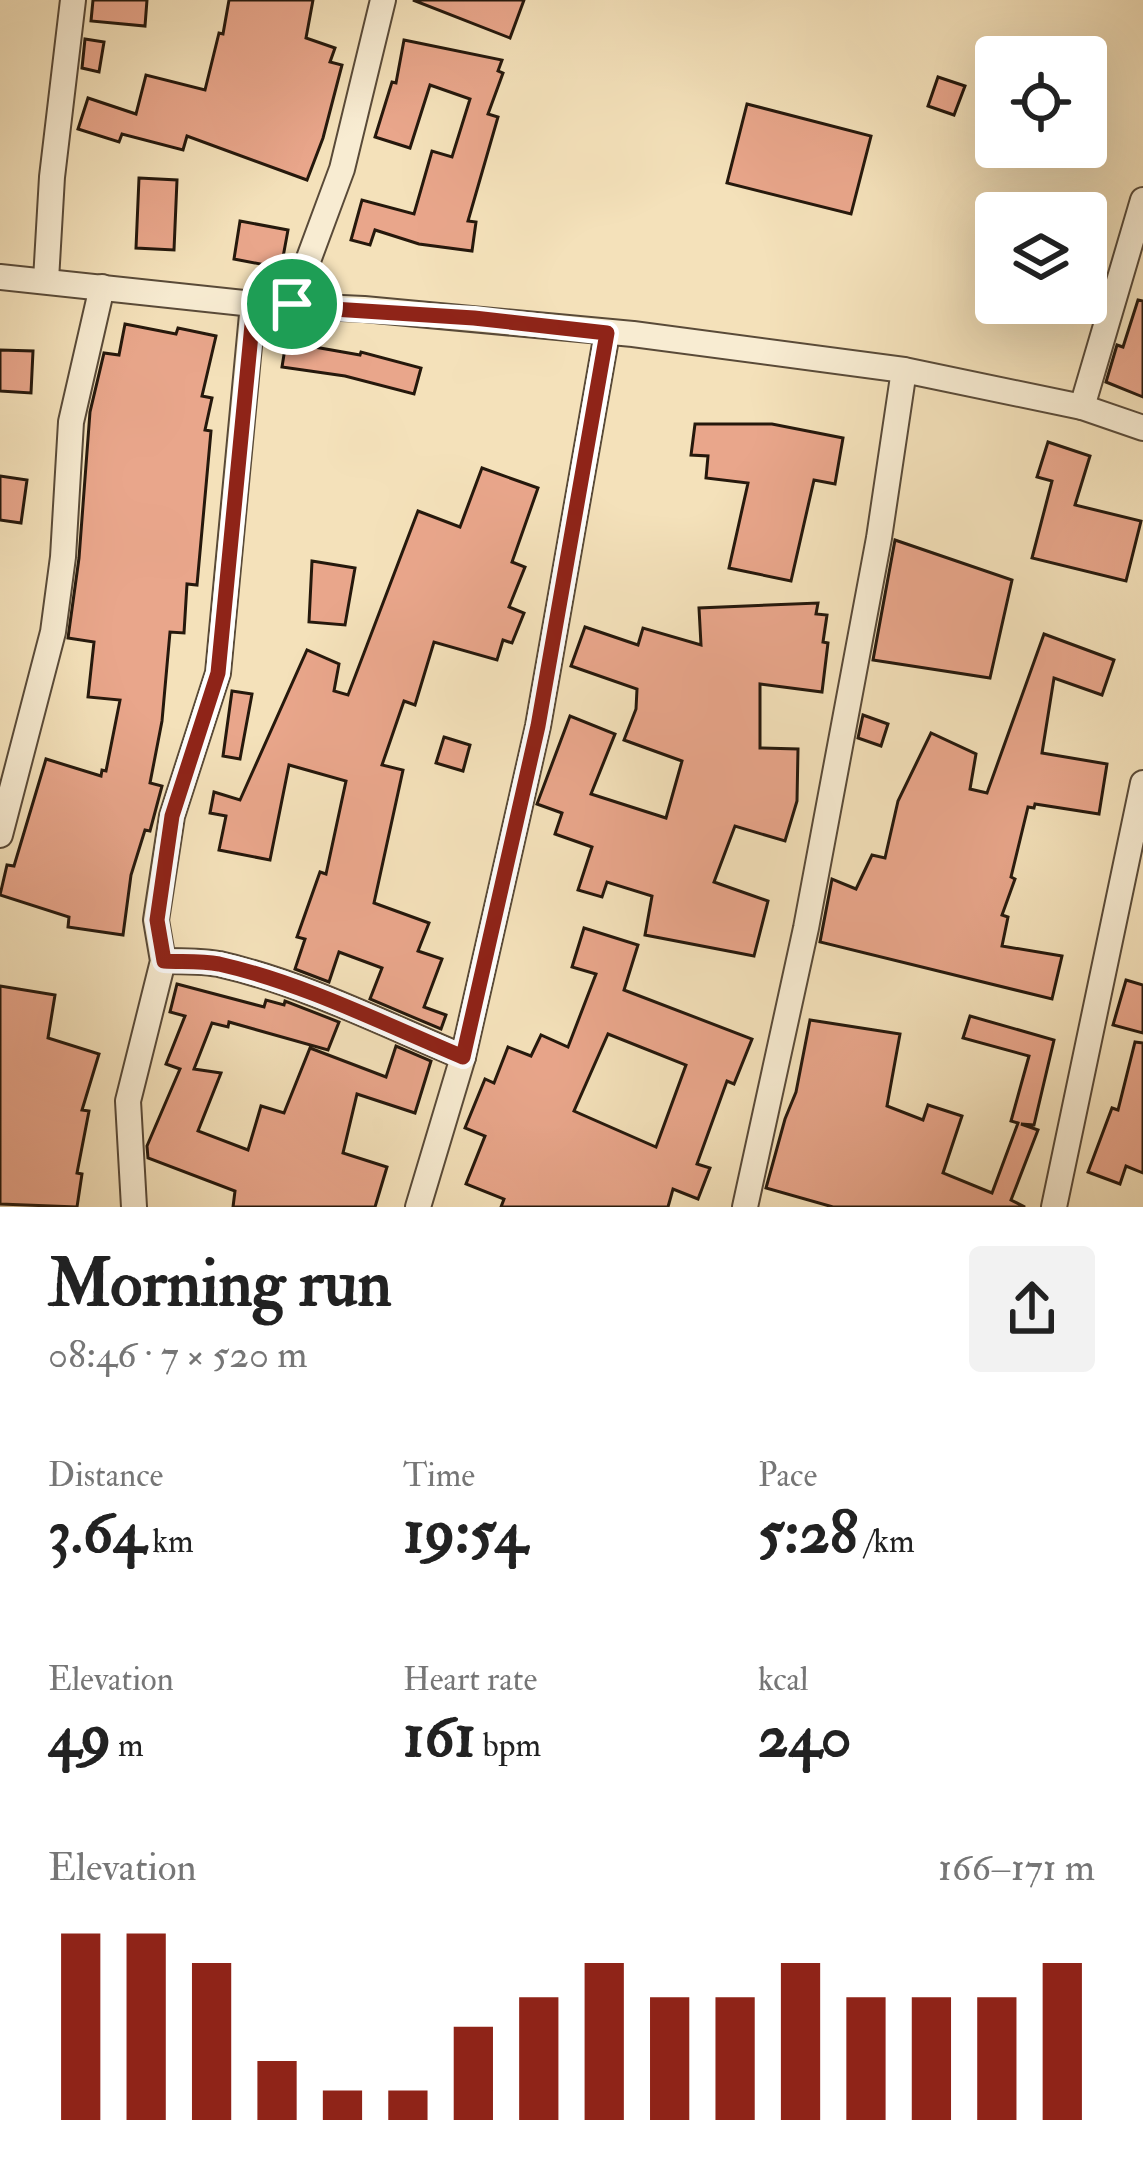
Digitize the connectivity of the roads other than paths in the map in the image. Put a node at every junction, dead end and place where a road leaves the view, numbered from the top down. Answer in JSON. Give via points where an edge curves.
{"nodes":[{"id":1,"x":74,"y":0,"type":"edge"},
{"id":2,"x":383,"y":0,"type":"edge"},
{"id":3,"x":1143,"y":200,"type":"edge"},
{"id":4,"x":0,"y":277,"type":"edge"},
{"id":5,"x":46,"y":280,"type":"junction"},
{"id":6,"x":102,"y":287,"type":"junction"},
{"id":7,"x":254,"y":304,"type":"junction"},
{"id":8,"x":292,"y":304,"type":"junction"},
{"id":9,"x":607,"y":333,"type":"junction"},
{"id":10,"x":904,"y":370,"type":"junction"},
{"id":11,"x":1082,"y":406,"type":"junction"},
{"id":12,"x":1143,"y":428,"type":"edge"},
{"id":13,"x":1143,"y":784,"type":"edge"},
{"id":14,"x":0,"y":835,"type":"edge"},
{"id":15,"x":164,"y":961,"type":"junction"},
{"id":16,"x":463,"y":1057,"type":"junction"},
{"id":17,"x":134,"y":1207,"type":"edge"},
{"id":18,"x":418,"y":1207,"type":"edge"},
{"id":19,"x":745,"y":1207,"type":"edge"},
{"id":20,"x":1054,"y":1207,"type":"edge"}],
"edges":[{"from":1,"to":5,"type":"street"},
{"from":2,"to":8,"type":"street","via":[[342,169]]},
{"from":3,"to":11,"type":"street"},
{"from":4,"to":5,"type":"street"},
{"from":5,"to":6,"type":"street"},
{"from":6,"to":7,"type":"street"},
{"from":6,"to":14,"type":"street","via":[[71,422],[52,632]]},
{"from":7,"to":8,"type":"street"},
{"from":7,"to":15,"type":"street","via":[[218,673],[172,816],[157,920]]},
{"from":8,"to":9,"type":"street"},
{"from":9,"to":10,"type":"street"},
{"from":9,"to":16,"type":"street","via":[[538,726]]},
{"from":10,"to":11,"type":"street"},
{"from":10,"to":19,"type":"street","via":[[806,928]]},
{"from":11,"to":12,"type":"street"},
{"from":13,"to":20,"type":"street"},
{"from":15,"to":16,"type":"street","via":[[243,971]]},
{"from":15,"to":17,"type":"street","via":[[128,1101]]},
{"from":16,"to":18,"type":"street"}]}
